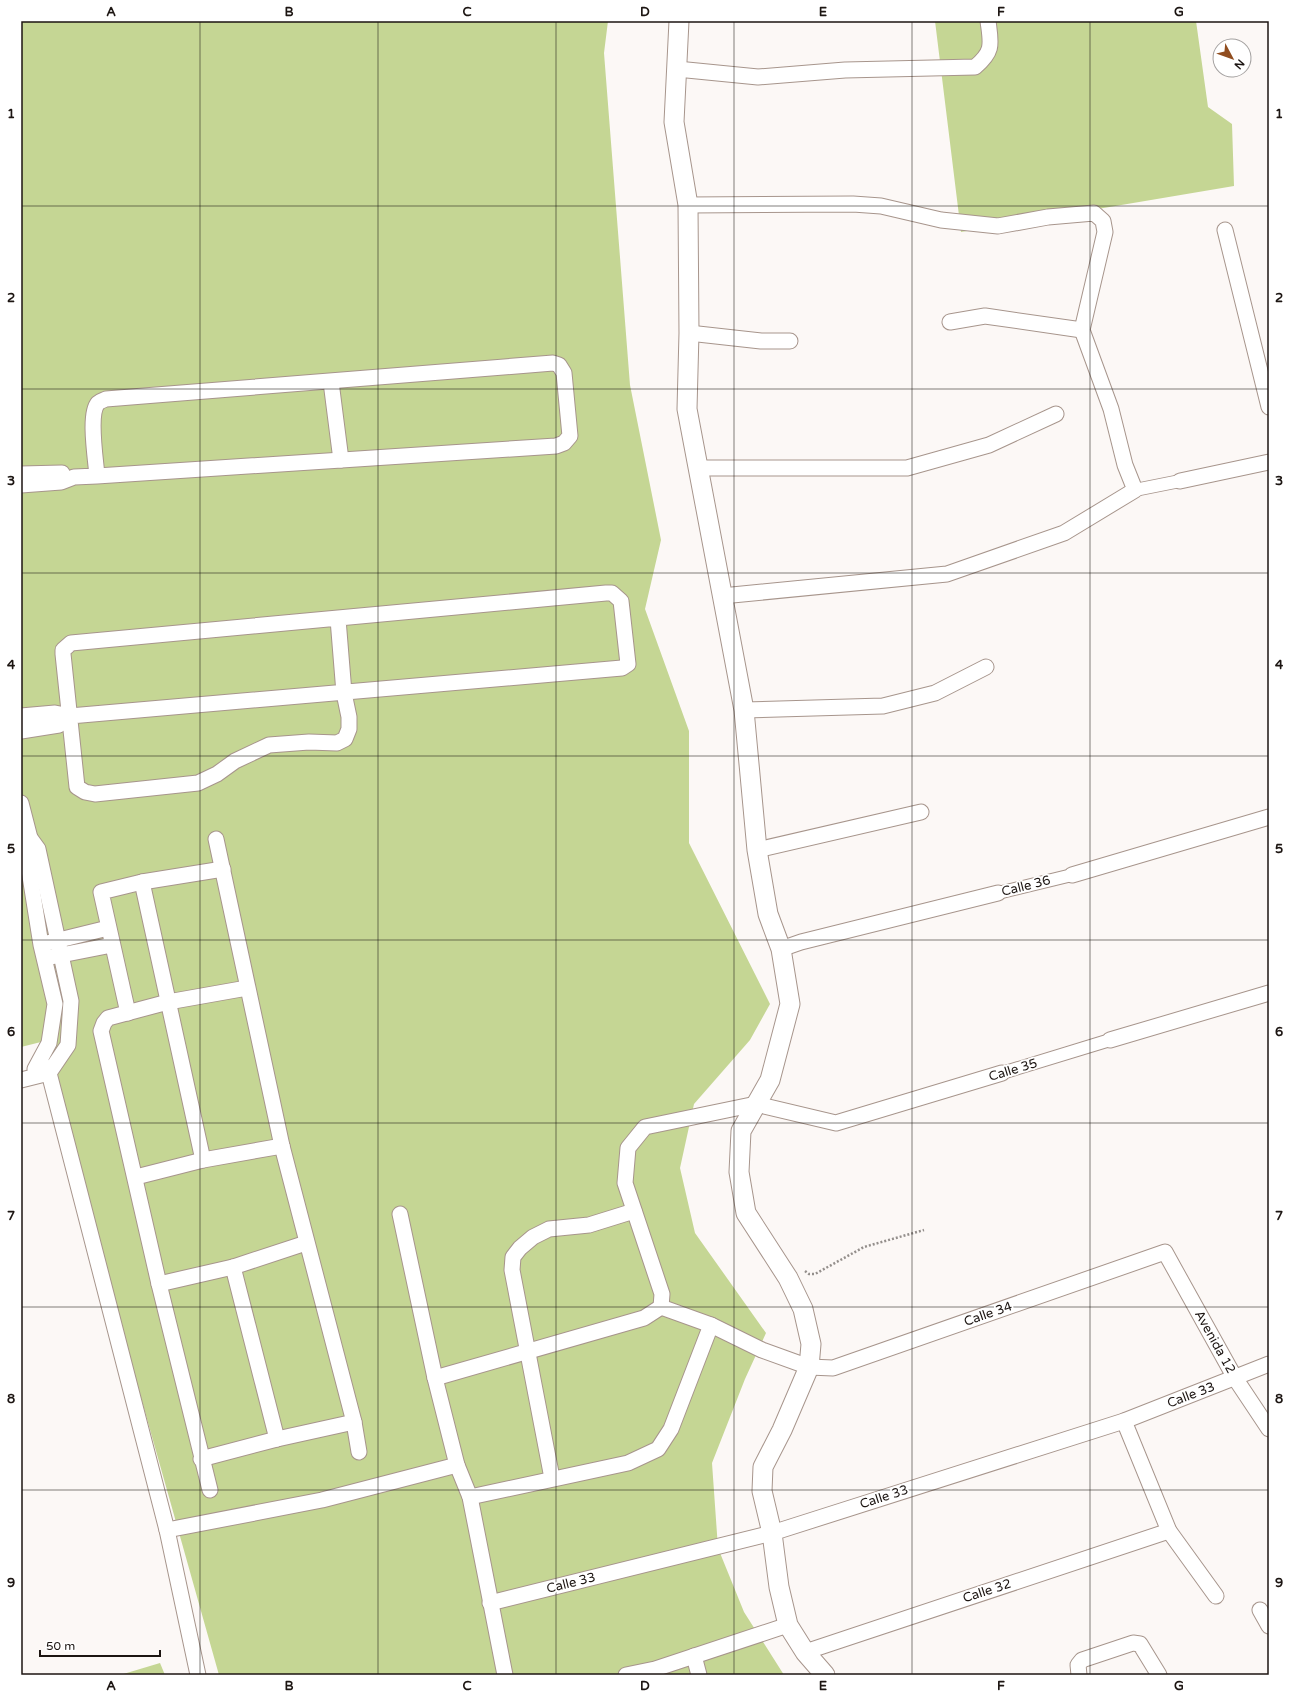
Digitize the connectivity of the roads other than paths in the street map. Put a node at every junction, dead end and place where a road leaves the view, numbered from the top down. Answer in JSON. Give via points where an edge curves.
{"nodes":[{"id":1,"x":679,"y":21,"type":"edge"},
{"id":2,"x":988,"y":21,"type":"edge"},
{"id":3,"x":677,"y":69,"type":"junction"},
{"id":4,"x":688,"y":205,"type":"junction"},
{"id":5,"x":1225,"y":230,"type":"dead end"},
{"id":6,"x":950,"y":322,"type":"dead end"},
{"id":7,"x":1082,"y":330,"type":"junction"},
{"id":8,"x":689,"y":333,"type":"junction"},
{"id":9,"x":790,"y":341,"type":"dead end"},
{"id":10,"x":332,"y":382,"type":"junction"},
{"id":11,"x":1269,"y":407,"type":"edge"},
{"id":12,"x":1056,"y":414,"type":"dead end"},
{"id":13,"x":341,"y":460,"type":"junction"},
{"id":14,"x":1269,"y":462,"type":"edge"},
{"id":15,"x":699,"y":468,"type":"junction"},
{"id":16,"x":21,"y":474,"type":"edge"},
{"id":17,"x":97,"y":476,"type":"junction"},
{"id":18,"x":74,"y":477,"type":"junction"},
{"id":19,"x":1180,"y":481,"type":"joint"},
{"id":20,"x":21,"y":486,"type":"edge"},
{"id":21,"x":1135,"y":490,"type":"junction"},
{"id":22,"x":722,"y":596,"type":"junction"},
{"id":23,"x":338,"y":619,"type":"junction"},
{"id":24,"x":986,"y":667,"type":"dead end"},
{"id":25,"x":344,"y":693,"type":"junction"},
{"id":26,"x":744,"y":710,"type":"junction"},
{"id":27,"x":21,"y":716,"type":"edge"},
{"id":28,"x":70,"y":716,"type":"junction"},
{"id":29,"x":21,"y":731,"type":"edge"},
{"id":30,"x":21,"y":803,"type":"edge"},
{"id":31,"x":921,"y":812,"type":"dead end"},
{"id":32,"x":1269,"y":817,"type":"edge"},
{"id":33,"x":30,"y":838,"type":"junction"},
{"id":34,"x":216,"y":839,"type":"dead end"},
{"id":35,"x":757,"y":850,"type":"junction"},
{"id":36,"x":222,"y":869,"type":"junction"},
{"id":37,"x":1072,"y":875,"type":"joint"},
{"id":38,"x":142,"y":882,"type":"junction"},
{"id":39,"x":998,"y":894,"type":"joint"},
{"id":40,"x":108,"y":928,"type":"junction"},
{"id":41,"x":112,"y":945,"type":"junction"},
{"id":42,"x":59,"y":948,"type":"junction"},
{"id":43,"x":781,"y":949,"type":"junction"},
{"id":44,"x":43,"y":952,"type":"junction"},
{"id":45,"x":247,"y":988,"type":"junction"},
{"id":46,"x":1269,"y":992,"type":"edge"},
{"id":47,"x":168,"y":1002,"type":"junction"},
{"id":48,"x":128,"y":1013,"type":"junction"},
{"id":49,"x":1110,"y":1040,"type":"joint"},
{"id":50,"x":45,"y":1067,"type":"junction"},
{"id":51,"x":1002,"y":1073,"type":"joint"},
{"id":52,"x":25,"y":1079,"type":"edge"},
{"id":53,"x":756,"y":1104,"type":"junction"},
{"id":54,"x":282,"y":1146,"type":"junction"},
{"id":55,"x":203,"y":1160,"type":"junction"},
{"id":56,"x":136,"y":1177,"type":"junction"},
{"id":57,"x":634,"y":1211,"type":"junction"},
{"id":58,"x":400,"y":1214,"type":"dead end"},
{"id":59,"x":306,"y":1243,"type":"junction"},
{"id":60,"x":1165,"y":1252,"type":"joint"},
{"id":61,"x":233,"y":1267,"type":"junction"},
{"id":62,"x":159,"y":1284,"type":"junction"},
{"id":63,"x":662,"y":1307,"type":"junction"},
{"id":64,"x":711,"y":1325,"type":"junction"},
{"id":65,"x":527,"y":1351,"type":"junction"},
{"id":66,"x":1269,"y":1364,"type":"edge"},
{"id":67,"x":809,"y":1368,"type":"junction"},
{"id":68,"x":435,"y":1378,"type":"junction"},
{"id":69,"x":1236,"y":1378,"type":"junction"},
{"id":70,"x":1124,"y":1421,"type":"junction"},
{"id":71,"x":354,"y":1422,"type":"junction"},
{"id":72,"x":1269,"y":1429,"type":"edge"},
{"id":73,"x":277,"y":1439,"type":"junction"},
{"id":74,"x":359,"y":1452,"type":"dead end"},
{"id":75,"x":201,"y":1459,"type":"junction"},
{"id":76,"x":457,"y":1465,"type":"junction"},
{"id":77,"x":552,"y":1478,"type":"junction"},
{"id":78,"x":210,"y":1490,"type":"dead end"},
{"id":79,"x":470,"y":1497,"type":"junction"},
{"id":80,"x":167,"y":1530,"type":"junction"},
{"id":81,"x":1169,"y":1531,"type":"junction"},
{"id":82,"x":772,"y":1533,"type":"junction"},
{"id":83,"x":1216,"y":1596,"type":"dead end"},
{"id":84,"x":490,"y":1603,"type":"junction"},
{"id":85,"x":1260,"y":1610,"type":"dead end"},
{"id":86,"x":788,"y":1625,"type":"junction"},
{"id":87,"x":1269,"y":1626,"type":"edge"},
{"id":88,"x":805,"y":1652,"type":"junction"},
{"id":89,"x":694,"y":1656,"type":"junction"},
{"id":90,"x":198,"y":1675,"type":"edge"},
{"id":91,"x":505,"y":1675,"type":"edge"},
{"id":92,"x":626,"y":1675,"type":"edge"},
{"id":93,"x":699,"y":1675,"type":"edge"},
{"id":94,"x":825,"y":1675,"type":"edge"},
{"id":95,"x":1079,"y":1675,"type":"edge"},
{"id":96,"x":1159,"y":1675,"type":"edge"}],
"edges":[{"from":1,"to":3,"type":"street"},
{"from":2,"to":3,"type":"street","via":[[990,42],[987,57],[975,67],[845,70],[758,77]]},
{"from":3,"to":4,"type":"street","via":[[674,122]]},
{"from":4,"to":7,"type":"street","via":[[853,204],[881,206],[941,220],[998,226],[1048,217],[1094,213],[1103,221],[1106,232]]},
{"from":4,"to":8,"type":"street"},
{"from":5,"to":11,"type":"street"},
{"from":6,"to":7,"type":"street","via":[[985,316]]},
{"from":7,"to":21,"type":"street","via":[[1111,409],[1125,465]]},
{"from":8,"to":9,"type":"street","via":[[761,341]]},
{"from":8,"to":15,"type":"street","via":[[687,409]]},
{"from":10,"to":13,"type":"street"},
{"from":10,"to":13,"type":"street","via":[[553,363],[559,365],[564,373],[570,436],[564,443],[556,446]]},
{"from":10,"to":17,"type":"street","via":[[106,399],[98,403],[94,411]]},
{"from":12,"to":15,"type":"street","via":[[989,445],[907,468]]},
{"from":13,"to":17,"type":"street"},
{"from":14,"to":19,"type":"street"},
{"from":15,"to":22,"type":"street"},
{"from":16,"to":18,"type":"street","via":[[60,472]]},
{"from":17,"to":18,"type":"street"},
{"from":18,"to":20,"type":"street","via":[[62,482]]},
{"from":19,"to":21,"type":"street"},
{"from":21,"to":22,"type":"street","via":[[1064,533],[947,574]]},
{"from":22,"to":26,"type":"street"},
{"from":23,"to":25,"type":"street"},
{"from":23,"to":25,"type":"street","via":[[612,594],[621,601],[628,664],[622,668]]},
{"from":23,"to":28,"type":"street","via":[[71,643],[63,650]]},
{"from":24,"to":26,"type":"street","via":[[935,693],[882,706]]},
{"from":25,"to":28,"type":"street"},
{"from":25,"to":28,"type":"street","via":[[349,729],[345,738],[338,743],[269,745],[198,783],[95,794],[77,787]]},
{"from":26,"to":35,"type":"street"},
{"from":27,"to":28,"type":"street","via":[[55,713]]},
{"from":28,"to":29,"type":"street","via":[[59,725]]},
{"from":30,"to":33,"type":"street"},
{"from":31,"to":35,"type":"street"},
{"from":32,"to":37,"type":"street","name":"Calle 36"},
{"from":33,"to":42,"type":"street","via":[[38,849]]},
{"from":33,"to":44,"type":"street","via":[[26,851]]},
{"from":34,"to":36,"type":"street"},
{"from":35,"to":43,"type":"street","via":[[768,914]]},
{"from":36,"to":38,"type":"street"},
{"from":36,"to":45,"type":"street"},
{"from":37,"to":39,"type":"street","name":"Calle 36"},
{"from":38,"to":40,"type":"street","via":[[101,892]]},
{"from":38,"to":47,"type":"street"},
{"from":39,"to":43,"type":"street","name":"Calle 36"},
{"from":40,"to":41,"type":"street"},
{"from":40,"to":42,"type":"street"},
{"from":41,"to":42,"type":"street"},
{"from":41,"to":48,"type":"street"},
{"from":42,"to":44,"type":"street"},
{"from":42,"to":50,"type":"street","via":[[71,1001],[68,1045]]},
{"from":43,"to":53,"type":"street","via":[[790,1004],[770,1080]]},
{"from":44,"to":50,"type":"street","via":[[54,1004]]},
{"from":45,"to":47,"type":"street"},
{"from":45,"to":54,"type":"street"},
{"from":46,"to":49,"type":"street","name":"Calle 35"},
{"from":47,"to":48,"type":"street"},
{"from":47,"to":55,"type":"street"},
{"from":48,"to":56,"type":"street","via":[[108,1018],[102,1031]]},
{"from":49,"to":51,"type":"street","name":"Calle 35"},
{"from":50,"to":52,"type":"street"},
{"from":50,"to":80,"type":"street"},
{"from":51,"to":53,"type":"street","name":"Calle 35","via":[[836,1123]]},
{"from":53,"to":57,"type":"street","via":[[645,1127],[628,1148],[625,1183]]},
{"from":53,"to":67,"type":"street","via":[[741,1130],[739,1172],[746,1213],[788,1278],[803,1309],[811,1344]]},
{"from":54,"to":55,"type":"street"},
{"from":54,"to":59,"type":"street"},
{"from":55,"to":56,"type":"street"},
{"from":56,"to":62,"type":"street"},
{"from":57,"to":63,"type":"street","via":[[662,1294]]},
{"from":57,"to":65,"type":"street","via":[[589,1225],[548,1229],[533,1237],[513,1257],[512,1270]]},
{"from":58,"to":68,"type":"street"},
{"from":59,"to":61,"type":"street"},
{"from":59,"to":71,"type":"street"},
{"from":60,"to":67,"type":"street","name":"Calle 34","via":[[834,1368]]},
{"from":60,"to":69,"type":"street","name":"Avenida 12"},
{"from":61,"to":62,"type":"street"},
{"from":61,"to":73,"type":"street"},
{"from":62,"to":75,"type":"street"},
{"from":63,"to":64,"type":"street"},
{"from":63,"to":65,"type":"street","via":[[644,1318]]},
{"from":64,"to":67,"type":"street","via":[[762,1350]]},
{"from":64,"to":77,"type":"street","via":[[671,1429],[658,1448],[628,1463]]},
{"from":65,"to":68,"type":"street"},
{"from":65,"to":77,"type":"street"},
{"from":66,"to":69,"type":"street","name":"Calle 33"},
{"from":67,"to":82,"type":"street","via":[[763,1467],[762,1491]]},
{"from":68,"to":76,"type":"street"},
{"from":69,"to":70,"type":"street","name":"Calle 33"},
{"from":69,"to":72,"type":"street","name":"Avenida 12"},
{"from":70,"to":81,"type":"street"},
{"from":70,"to":82,"type":"street","name":"Calle 33"},
{"from":71,"to":73,"type":"street"},
{"from":71,"to":74,"type":"street"},
{"from":73,"to":75,"type":"street"},
{"from":75,"to":78,"type":"street"},
{"from":76,"to":79,"type":"street"},
{"from":76,"to":80,"type":"street","via":[[322,1500]]},
{"from":77,"to":79,"type":"street"},
{"from":79,"to":84,"type":"street"},
{"from":80,"to":90,"type":"street"},
{"from":81,"to":83,"type":"street"},
{"from":81,"to":88,"type":"street","name":"Calle 32"},
{"from":82,"to":84,"type":"street","name":"Calle 33"},
{"from":82,"to":86,"type":"street","via":[[779,1587]]},
{"from":84,"to":91,"type":"street"},
{"from":85,"to":87,"type":"street"},
{"from":86,"to":88,"type":"street"},
{"from":86,"to":89,"type":"street"},
{"from":88,"to":94,"type":"street"},
{"from":89,"to":92,"type":"street"},
{"from":89,"to":93,"type":"street"},
{"from":95,"to":96,"type":"street","via":[[1078,1665],[1082,1660],[1133,1642],[1140,1644]]}]}
